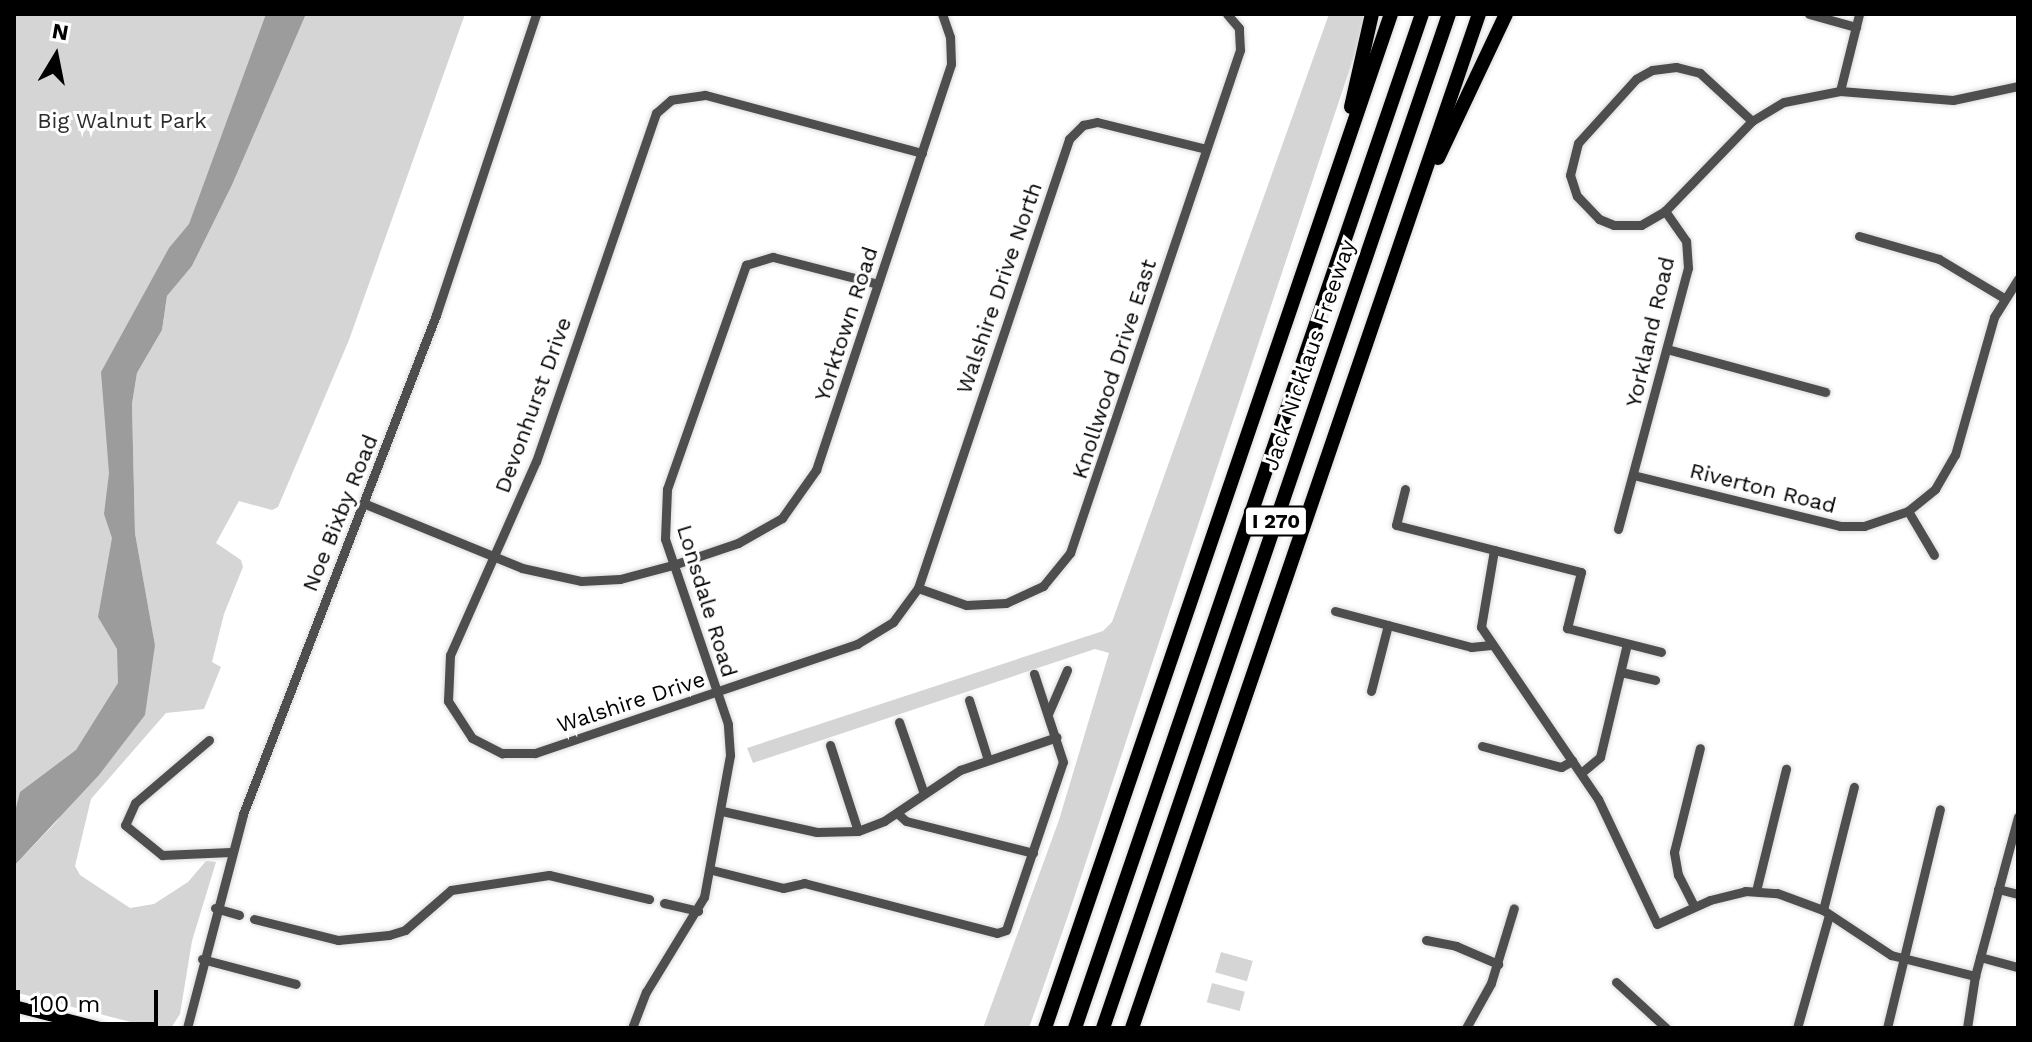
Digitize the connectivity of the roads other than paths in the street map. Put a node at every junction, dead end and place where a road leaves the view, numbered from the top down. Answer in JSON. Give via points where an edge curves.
{"nodes":[{"id":1,"x":536,"y":14,"type":"edge"},
{"id":2,"x":1227,"y":14,"type":"edge"},
{"id":3,"x":1372,"y":14,"type":"edge"},
{"id":4,"x":1391,"y":14,"type":"edge"},
{"id":5,"x":1422,"y":14,"type":"edge"},
{"id":6,"x":1449,"y":14,"type":"edge"},
{"id":7,"x":1479,"y":14,"type":"edge"},
{"id":8,"x":1506,"y":14,"type":"edge"},
{"id":9,"x":1809,"y":14,"type":"edge"},
{"id":10,"x":1859,"y":14,"type":"edge"},
{"id":11,"x":946,"y":15,"type":"edge"},
{"id":12,"x":1856,"y":27,"type":"junction"},
{"id":13,"x":2018,"y":86,"type":"edge"},
{"id":14,"x":1840,"y":91,"type":"junction"},
{"id":15,"x":1752,"y":121,"type":"junction"},
{"id":16,"x":1206,"y":149,"type":"junction"},
{"id":17,"x":922,"y":153,"type":"junction"},
{"id":18,"x":1339,"y":167,"type":"junction"},
{"id":19,"x":1420,"y":185,"type":"junction"},
{"id":20,"x":1665,"y":211,"type":"junction"},
{"id":21,"x":1859,"y":236,"type":"dead end"},
{"id":22,"x":2018,"y":279,"type":"edge"},
{"id":23,"x":878,"y":284,"type":"junction"},
{"id":24,"x":2004,"y":298,"type":"junction"},
{"id":25,"x":1667,"y":349,"type":"junction"},
{"id":26,"x":1825,"y":392,"type":"dead end"},
{"id":27,"x":1633,"y":475,"type":"junction"},
{"id":28,"x":1405,"y":489,"type":"dead end"},
{"id":29,"x":363,"y":503,"type":"junction"},
{"id":30,"x":1908,"y":511,"type":"junction"},
{"id":31,"x":1618,"y":529,"type":"dead end"},
{"id":32,"x":1494,"y":550,"type":"junction"},
{"id":33,"x":1934,"y":555,"type":"dead end"},
{"id":34,"x":493,"y":557,"type":"junction"},
{"id":35,"x":673,"y":565,"type":"junction"},
{"id":36,"x":918,"y":588,"type":"junction"},
{"id":37,"x":1335,"y":611,"type":"dead end"},
{"id":38,"x":1388,"y":625,"type":"junction"},
{"id":39,"x":1627,"y":644,"type":"junction"},
{"id":40,"x":1491,"y":645,"type":"junction"},
{"id":41,"x":1661,"y":652,"type":"dead end"},
{"id":42,"x":1067,"y":670,"type":"dead end"},
{"id":43,"x":1621,"y":672,"type":"junction"},
{"id":44,"x":1034,"y":674,"type":"dead end"},
{"id":45,"x":1655,"y":680,"type":"dead end"},
{"id":46,"x":1371,"y":691,"type":"dead end"},
{"id":47,"x":716,"y":692,"type":"junction"},
{"id":48,"x":969,"y":700,"type":"dead end"},
{"id":49,"x":1048,"y":714,"type":"junction"},
{"id":50,"x":899,"y":722,"type":"dead end"},
{"id":51,"x":1057,"y":737,"type":"junction"},
{"id":52,"x":472,"y":738,"type":"joint"},
{"id":53,"x":209,"y":740,"type":"dead end"},
{"id":54,"x":830,"y":745,"type":"dead end"},
{"id":55,"x":1482,"y":746,"type":"dead end"},
{"id":56,"x":1700,"y":748,"type":"dead end"},
{"id":57,"x":988,"y":760,"type":"junction"},
{"id":58,"x":1572,"y":761,"type":"junction"},
{"id":59,"x":1786,"y":769,"type":"dead end"},
{"id":60,"x":1581,"y":773,"type":"junction"},
{"id":61,"x":1854,"y":787,"type":"dead end"},
{"id":62,"x":923,"y":791,"type":"junction"},
{"id":63,"x":1940,"y":809,"type":"dead end"},
{"id":64,"x":722,"y":811,"type":"junction"},
{"id":65,"x":897,"y":813,"type":"junction"},
{"id":66,"x":2018,"y":817,"type":"edge"},
{"id":67,"x":858,"y":831,"type":"junction"},
{"id":68,"x":231,"y":852,"type":"junction"},
{"id":69,"x":1033,"y":853,"type":"junction"},
{"id":70,"x":712,"y":870,"type":"junction"},
{"id":71,"x":1998,"y":889,"type":"junction"},
{"id":72,"x":1756,"y":891,"type":"junction"},
{"id":73,"x":2018,"y":894,"type":"edge"},
{"id":74,"x":649,"y":899,"type":"dead end"},
{"id":75,"x":664,"y":903,"type":"dead end"},
{"id":76,"x":1694,"y":906,"type":"junction"},
{"id":77,"x":215,"y":908,"type":"junction"},
{"id":78,"x":1514,"y":908,"type":"dead end"},
{"id":79,"x":698,"y":911,"type":"junction"},
{"id":80,"x":1826,"y":912,"type":"junction"},
{"id":81,"x":239,"y":915,"type":"dead end"},
{"id":82,"x":254,"y":919,"type":"dead end"},
{"id":83,"x":1426,"y":940,"type":"dead end"},
{"id":84,"x":1980,"y":957,"type":"junction"},
{"id":85,"x":1904,"y":958,"type":"junction"},
{"id":86,"x":202,"y":959,"type":"junction"},
{"id":87,"x":1498,"y":964,"type":"junction"},
{"id":88,"x":2018,"y":967,"type":"edge"},
{"id":89,"x":1975,"y":976,"type":"junction"},
{"id":90,"x":1616,"y":982,"type":"dead end"},
{"id":91,"x":296,"y":984,"type":"dead end"},
{"id":92,"x":14,"y":1006,"type":"edge"},
{"id":93,"x":100,"y":1028,"type":"edge"},
{"id":94,"x":187,"y":1028,"type":"edge"},
{"id":95,"x":632,"y":1028,"type":"edge"},
{"id":96,"x":1045,"y":1028,"type":"edge"},
{"id":97,"x":1075,"y":1028,"type":"edge"},
{"id":98,"x":1103,"y":1028,"type":"edge"},
{"id":99,"x":1132,"y":1028,"type":"edge"},
{"id":100,"x":1466,"y":1028,"type":"edge"},
{"id":101,"x":1666,"y":1028,"type":"edge"},
{"id":102,"x":1797,"y":1028,"type":"edge"},
{"id":103,"x":1887,"y":1028,"type":"edge"},
{"id":104,"x":1967,"y":1028,"type":"edge"}],
"edges":[{"from":1,"to":29,"type":"street","name":"Noe Bixby Road","via":[[436,315]]},
{"from":2,"to":16,"type":"street","name":"Knollwood Drive East","via":[[1239,28],[1240,50]]},
{"from":3,"to":18,"type":"highway"},
{"from":4,"to":18,"type":"highway"},
{"from":5,"to":97,"type":"highway","name":"Jack Nicklaus Freeway","number":"I 270"},
{"from":6,"to":98,"type":"highway","name":"Jack Nicklaus Freeway","number":"I 270"},
{"from":7,"to":19,"type":"highway"},
{"from":8,"to":19,"type":"highway"},
{"from":9,"to":12,"type":"street"},
{"from":10,"to":12,"type":"street"},
{"from":11,"to":17,"type":"street","name":"Yorktown Road","via":[[951,64]]},
{"from":12,"to":14,"type":"street"},
{"from":13,"to":14,"type":"street","via":[[1984,96],[1929,101]]},
{"from":14,"to":15,"type":"street","via":[[1784,102]]},
{"from":15,"to":20,"type":"street"},
{"from":15,"to":20,"type":"street","via":[[1707,79],[1684,67],[1652,70],[1615,102],[1574,151],[1570,175],[1577,196],[1589,212],[1614,225],[1641,225]]},
{"from":16,"to":36,"type":"street","name":"Knollwood Drive East","via":[[1063,565],[1032,593],[988,607],[952,602]]},
{"from":16,"to":36,"type":"street","name":"Walshire Drive North","via":[[1097,122],[1083,125],[1069,139]]},
{"from":17,"to":23,"type":"street","name":"Yorktown Road"},
{"from":17,"to":34,"type":"street","name":"Devonhurst Drive","via":[[688,95],[671,100],[646,130],[536,461]]},
{"from":18,"to":96,"type":"highway"},
{"from":19,"to":99,"type":"highway"},
{"from":20,"to":25,"type":"street","name":"Yorkland Road","via":[[1684,235],[1688,258]]},
{"from":21,"to":24,"type":"street","via":[[1939,259]]},
{"from":22,"to":24,"type":"street","name":"Riverton Road"},
{"from":23,"to":35,"type":"street","name":"Yorktown Road","via":[[816,470],[796,504],[767,530]]},
{"from":23,"to":35,"type":"street","name":"Lonsdale Road","via":[[773,257],[746,265],[664,501],[662,526]]},
{"from":24,"to":30,"type":"street","name":"Riverton Road","via":[[1988,337],[1962,440],[1935,489]]},
{"from":25,"to":26,"type":"street"},
{"from":25,"to":27,"type":"street","name":"Yorkland Road"},
{"from":27,"to":30,"type":"street","name":"Riverton Road","via":[[1840,526],[1864,526]]},
{"from":27,"to":31,"type":"street","name":"Yorkland Road"},
{"from":28,"to":32,"type":"street","via":[[1396,525]]},
{"from":29,"to":34,"type":"street","name":"Yorktown Road"},
{"from":29,"to":68,"type":"street","name":"Noe Bixby Road"},
{"from":30,"to":33,"type":"street"},
{"from":32,"to":39,"type":"street","via":[[1581,572],[1567,628]]},
{"from":32,"to":40,"type":"street","via":[[1479,617]]},
{"from":34,"to":35,"type":"street","name":"Yorktown Road","via":[[536,573],[581,581],[620,579]]},
{"from":34,"to":52,"type":"street","name":"Devonhurst Drive","via":[[447,671],[448,701]]},
{"from":35,"to":47,"type":"street","name":"Lonsdale Road"},
{"from":36,"to":47,"type":"street","name":"Walshire Drive","via":[[893,622],[857,644]]},
{"from":37,"to":38,"type":"street"},
{"from":38,"to":40,"type":"street","via":[[1471,647]]},
{"from":38,"to":46,"type":"street"},
{"from":39,"to":41,"type":"street"},
{"from":39,"to":43,"type":"street"},
{"from":40,"to":58,"type":"street"},
{"from":42,"to":49,"type":"street"},
{"from":43,"to":45,"type":"street"},
{"from":43,"to":60,"type":"street","via":[[1600,757]]},
{"from":44,"to":49,"type":"street"},
{"from":47,"to":52,"type":"street","name":"Walshire Drive","via":[[535,753],[502,753]]},
{"from":47,"to":64,"type":"street","name":"Lonsdale Road","via":[[730,738]]},
{"from":48,"to":57,"type":"street"},
{"from":49,"to":51,"type":"street"},
{"from":50,"to":62,"type":"street"},
{"from":51,"to":57,"type":"street"},
{"from":51,"to":69,"type":"street","via":[[1062,767]]},
{"from":53,"to":68,"type":"street","via":[[135,803],[125,825],[154,853]]},
{"from":54,"to":67,"type":"street"},
{"from":55,"to":58,"type":"street","via":[[1561,767]]},
{"from":56,"to":76,"type":"street","via":[[1674,852],[1678,875]]},
{"from":57,"to":62,"type":"street"},
{"from":58,"to":60,"type":"street"},
{"from":59,"to":72,"type":"street"},
{"from":60,"to":76,"type":"street","via":[[1618,836],[1657,924]]},
{"from":61,"to":80,"type":"street"},
{"from":62,"to":65,"type":"street"},
{"from":63,"to":85,"type":"street"},
{"from":64,"to":67,"type":"street","via":[[817,832]]},
{"from":64,"to":70,"type":"street","name":"Lonsdale Road"},
{"from":65,"to":67,"type":"street"},
{"from":65,"to":69,"type":"street","via":[[906,821]]},
{"from":66,"to":71,"type":"street"},
{"from":68,"to":77,"type":"street","name":"Noe Bixby Road"},
{"from":69,"to":70,"type":"street","via":[[1006,930],[997,933],[804,883],[783,888]]},
{"from":70,"to":79,"type":"street","name":"Lonsdale Road"},
{"from":71,"to":73,"type":"street"},
{"from":71,"to":84,"type":"street"},
{"from":72,"to":76,"type":"street"},
{"from":72,"to":80,"type":"street","via":[[1796,897]]},
{"from":74,"to":82,"type":"street","via":[[549,875],[451,890],[405,930],[389,935],[338,940]]},
{"from":75,"to":79,"type":"street"},
{"from":77,"to":81,"type":"street"},
{"from":77,"to":86,"type":"street","name":"Noe Bixby Road"},
{"from":78,"to":87,"type":"street"},
{"from":79,"to":95,"type":"street","name":"Lonsdale Road","via":[[646,992]]},
{"from":80,"to":85,"type":"street","via":[[1868,944]]},
{"from":80,"to":102,"type":"street"},
{"from":83,"to":87,"type":"street"},
{"from":84,"to":88,"type":"street"},
{"from":84,"to":89,"type":"street"},
{"from":85,"to":89,"type":"street"},
{"from":85,"to":103,"type":"street"},
{"from":86,"to":91,"type":"street"},
{"from":86,"to":94,"type":"street","name":"Noe Bixby Road"},
{"from":87,"to":100,"type":"street"},
{"from":89,"to":104,"type":"street"},
{"from":90,"to":101,"type":"street"},
{"from":92,"to":93,"type":"main road"}]}
